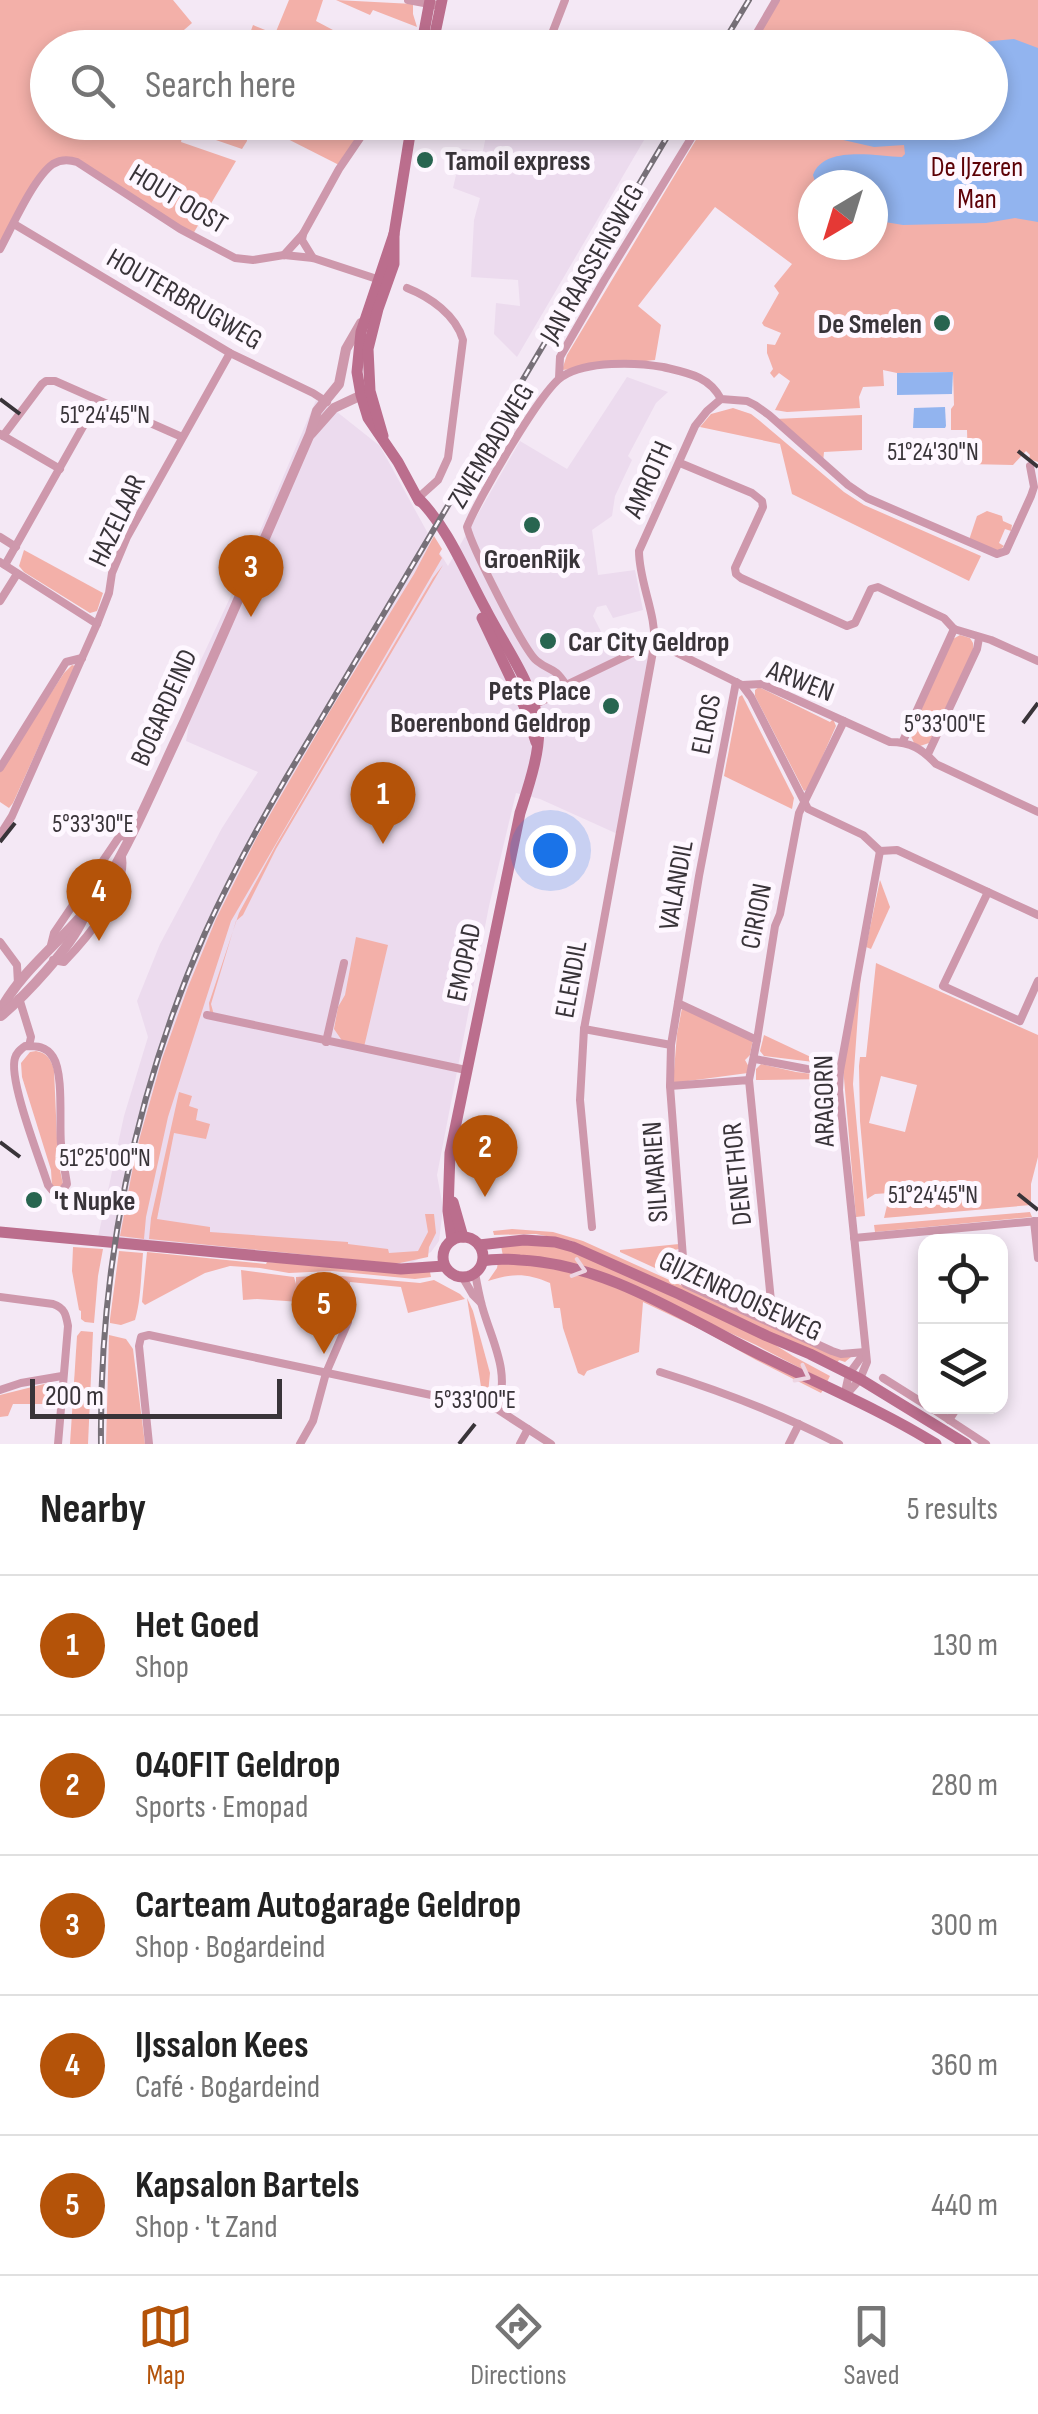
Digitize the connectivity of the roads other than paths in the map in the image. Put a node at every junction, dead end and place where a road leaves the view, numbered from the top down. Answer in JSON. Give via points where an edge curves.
{"nodes":[{"id":1,"x":408,"y":0,"type":"edge"},
{"id":2,"x":565,"y":0,"type":"edge"},
{"id":3,"x":776,"y":0,"type":"edge"},
{"id":4,"x":435,"y":2,"type":"edge"},
{"id":5,"x":426,"y":30,"type":"edge"},
{"id":6,"x":433,"y":30,"type":"edge"},
{"id":7,"x":553,"y":30,"type":"edge"},
{"id":8,"x":758,"y":30,"type":"edge"},
{"id":9,"x":358,"y":140,"type":"edge"},
{"id":10,"x":409,"y":140,"type":"edge"},
{"id":11,"x":690,"y":140,"type":"edge"},
{"id":12,"x":14,"y":224,"type":"junction"},
{"id":13,"x":303,"y":234,"type":"junction"},
{"id":14,"x":394,"y":234,"type":"junction"},
{"id":15,"x":0,"y":250,"type":"edge"},
{"id":16,"x":284,"y":255,"type":"junction"},
{"id":17,"x":313,"y":258,"type":"junction"},
{"id":18,"x":380,"y":280,"type":"junction"},
{"id":19,"x":407,"y":288,"type":"dead end"},
{"id":20,"x":365,"y":318,"type":"junction"},
{"id":21,"x":230,"y":353,"type":"junction"},
{"id":22,"x":559,"y":378,"type":"junction"},
{"id":23,"x":365,"y":393,"type":"junction"},
{"id":24,"x":721,"y":399,"type":"junction"},
{"id":25,"x":98,"y":400,"type":"junction"},
{"id":26,"x":329,"y":404,"type":"junction"},
{"id":27,"x":2,"y":435,"type":"edge"},
{"id":28,"x":182,"y":437,"type":"junction"},
{"id":29,"x":680,"y":463,"type":"junction"},
{"id":30,"x":1030,"y":466,"type":"dead end"},
{"id":31,"x":60,"y":469,"type":"junction"},
{"id":32,"x":418,"y":498,"type":"junction"},
{"id":33,"x":0,"y":537,"type":"edge"},
{"id":34,"x":16,"y":546,"type":"junction"},
{"id":35,"x":2,"y":564,"type":"edge"},
{"id":36,"x":17,"y":574,"type":"junction"},
{"id":37,"x":0,"y":600,"type":"edge"},
{"id":38,"x":97,"y":624,"type":"junction"},
{"id":39,"x":954,"y":629,"type":"junction"},
{"id":40,"x":979,"y":638,"type":"junction"},
{"id":41,"x":654,"y":646,"type":"junction"},
{"id":42,"x":82,"y":658,"type":"junction"},
{"id":43,"x":1038,"y":661,"type":"edge"},
{"id":44,"x":739,"y":683,"type":"junction"},
{"id":45,"x":566,"y":685,"type":"junction"},
{"id":46,"x":530,"y":702,"type":"junction"},
{"id":47,"x":844,"y":721,"type":"junction"},
{"id":48,"x":636,"y":741,"type":"joint"},
{"id":49,"x":903,"y":741,"type":"junction"},
{"id":50,"x":928,"y":754,"type":"junction"},
{"id":51,"x":0,"y":768,"type":"edge"},
{"id":52,"x":717,"y":776,"type":"joint"},
{"id":53,"x":803,"y":802,"type":"junction"},
{"id":54,"x":0,"y":808,"type":"edge"},
{"id":55,"x":1038,"y":812,"type":"edge"},
{"id":56,"x":12,"y":816,"type":"junction"},
{"id":57,"x":130,"y":834,"type":"junction"},
{"id":58,"x":0,"y":836,"type":"edge"},
{"id":59,"x":880,"y":851,"type":"junction"},
{"id":60,"x":121,"y":852,"type":"junction"},
{"id":61,"x":988,"y":892,"type":"junction"},
{"id":62,"x":1038,"y":915,"type":"edge"},
{"id":63,"x":0,"y":942,"type":"edge"},
{"id":64,"x":51,"y":956,"type":"junction"},
{"id":65,"x":344,"y":963,"type":"dead end"},
{"id":66,"x":17,"y":966,"type":"junction"},
{"id":67,"x":34,"y":968,"type":"junction"},
{"id":68,"x":1038,"y":981,"type":"edge"},
{"id":69,"x":18,"y":984,"type":"junction"},
{"id":70,"x":19,"y":998,"type":"junction"},
{"id":71,"x":678,"y":1003,"type":"junction"},
{"id":72,"x":0,"y":1013,"type":"edge"},
{"id":73,"x":207,"y":1015,"type":"dead end"},
{"id":74,"x":584,"y":1029,"type":"junction"},
{"id":75,"x":757,"y":1040,"type":"junction"},
{"id":76,"x":326,"y":1042,"type":"junction"},
{"id":77,"x":671,"y":1045,"type":"junction"},
{"id":78,"x":29,"y":1046,"type":"junction"},
{"id":79,"x":754,"y":1059,"type":"junction"},
{"id":80,"x":466,"y":1070,"type":"junction"},
{"id":81,"x":840,"y":1071,"type":"junction"},
{"id":82,"x":749,"y":1080,"type":"junction"},
{"id":83,"x":670,"y":1086,"type":"junction"},
{"id":84,"x":1036,"y":1221,"type":"edge"},
{"id":85,"x":592,"y":1227,"type":"dead end"},
{"id":86,"x":948,"y":1228,"type":"junction"},
{"id":87,"x":0,"y":1232,"type":"edge"},
{"id":88,"x":949,"y":1234,"type":"edge"},
{"id":89,"x":854,"y":1238,"type":"junction"},
{"id":90,"x":458,"y":1239,"type":"junction"},
{"id":91,"x":479,"y":1245,"type":"junction"},
{"id":92,"x":1038,"y":1258,"type":"edge"},
{"id":93,"x":444,"y":1261,"type":"junction"},
{"id":94,"x":482,"y":1261,"type":"junction"},
{"id":95,"x":469,"y":1276,"type":"junction"},
{"id":96,"x":346,"y":1294,"type":"dead end"},
{"id":97,"x":0,"y":1297,"type":"edge"},
{"id":98,"x":767,"y":1321,"type":"junction"},
{"id":99,"x":865,"y":1352,"type":"junction"},
{"id":100,"x":660,"y":1372,"type":"dead end"},
{"id":101,"x":326,"y":1373,"type":"junction"},
{"id":102,"x":62,"y":1376,"type":"junction"},
{"id":103,"x":854,"y":1376,"type":"junction"},
{"id":104,"x":884,"y":1378,"type":"dead end"},
{"id":105,"x":0,"y":1390,"type":"edge"},
{"id":106,"x":845,"y":1396,"type":"junction"},
{"id":107,"x":918,"y":1400,"type":"edge"},
{"id":108,"x":497,"y":1409,"type":"junction"},
{"id":109,"x":940,"y":1414,"type":"edge"},
{"id":110,"x":953,"y":1414,"type":"edge"},
{"id":111,"x":949,"y":1420,"type":"junction"},
{"id":112,"x":798,"y":1424,"type":"junction"},
{"id":113,"x":528,"y":1429,"type":"junction"},
{"id":114,"x":58,"y":1444,"type":"edge"},
{"id":115,"x":149,"y":1444,"type":"edge"},
{"id":116,"x":300,"y":1444,"type":"edge"},
{"id":117,"x":520,"y":1444,"type":"edge"},
{"id":118,"x":551,"y":1444,"type":"edge"},
{"id":119,"x":789,"y":1444,"type":"edge"},
{"id":120,"x":837,"y":1444,"type":"edge"},
{"id":121,"x":936,"y":1444,"type":"edge"},
{"id":122,"x":966,"y":1444,"type":"edge"},
{"id":123,"x":986,"y":1444,"type":"edge"}],
"edges":[{"from":1,"to":4,"type":"street"},
{"from":2,"to":7,"type":"street"},
{"from":3,"to":8,"type":"street"},
{"from":4,"to":5,"type":"main road"},
{"from":4,"to":6,"type":"main road"},
{"from":9,"to":13,"type":"street"},
{"from":10,"to":14,"type":"main road","name":"BOGARDEIND"},
{"from":11,"to":22,"type":"street","name":"JAN RAASSENSWEG","via":[[560,357]]},
{"from":12,"to":15,"type":"street"},
{"from":12,"to":16,"type":"street","name":"HOUT OOST","via":[[41,176],[67,159],[235,258]]},
{"from":12,"to":21,"type":"street","name":"HOUTERBRUGWEG"},
{"from":13,"to":16,"type":"street"},
{"from":13,"to":17,"type":"street"},
{"from":14,"to":18,"type":"main road","name":"BOGARDEIND"},
{"from":14,"to":23,"type":"main road","name":"BOGARDEIND","via":[[394,264],[368,349]]},
{"from":16,"to":17,"type":"street","name":"HOUT OOST"},
{"from":17,"to":18,"type":"street","name":"HOUT OOST"},
{"from":18,"to":20,"type":"main road","name":"BOGARDEIND"},
{"from":19,"to":32,"type":"street","via":[[452,318],[462,340],[448,458],[438,480]]},
{"from":20,"to":23,"type":"main road","name":"BOGARDEIND","via":[[357,372]]},
{"from":20,"to":26,"type":"street","name":"BOGARDEIND","via":[[346,350]]},
{"from":21,"to":26,"type":"street","name":"HOUTERBRUGWEG"},
{"from":21,"to":28,"type":"street","name":"HAZELAAR"},
{"from":22,"to":24,"type":"street","name":"ZWEMBADWEG","via":[[602,365],[654,366],[709,381]]},
{"from":22,"to":45,"type":"street","name":"ZWEMBADWEG","via":[[467,527],[533,657]]},
{"from":23,"to":26,"type":"street"},
{"from":23,"to":32,"type":"main road","name":"EMOPAD","via":[[373,426]]},
{"from":24,"to":29,"type":"street","name":"AMROTH","via":[[696,426]]},
{"from":24,"to":30,"type":"street","name":"ZWEMBADWEG","via":[[769,414],[867,498],[996,554],[1006,551],[1031,496]]},
{"from":25,"to":27,"type":"street","via":[[46,381]]},
{"from":25,"to":28,"type":"street"},
{"from":25,"to":31,"type":"street"},
{"from":26,"to":57,"type":"street","name":"BOGARDEIND","via":[[314,417]]},
{"from":27,"to":31,"type":"street"},
{"from":28,"to":38,"type":"street","name":"HAZELAAR","via":[[127,537]]},
{"from":29,"to":39,"type":"street","via":[[762,500],[734,568],[741,578],[847,626],[878,587]]},
{"from":29,"to":41,"type":"street","name":"AMROTH","via":[[639,551]]},
{"from":31,"to":34,"type":"street"},
{"from":32,"to":46,"type":"main road","name":"EMOPAD","via":[[452,545]]},
{"from":33,"to":34,"type":"street"},
{"from":34,"to":35,"type":"street"},
{"from":35,"to":36,"type":"street"},
{"from":36,"to":37,"type":"street"},
{"from":36,"to":38,"type":"street"},
{"from":38,"to":42,"type":"street","name":"HAZELAAR"},
{"from":39,"to":40,"type":"street"},
{"from":39,"to":49,"type":"street"},
{"from":40,"to":43,"type":"street"},
{"from":40,"to":50,"type":"street"},
{"from":41,"to":44,"type":"street","name":"ARWEN"},
{"from":41,"to":45,"type":"street"},
{"from":41,"to":48,"type":"street","name":"AMROTH"},
{"from":42,"to":51,"type":"street","name":"HAZELAAR","via":[[66,662]]},
{"from":42,"to":56,"type":"street","name":"HAZELAAR"},
{"from":44,"to":47,"type":"street","name":"ARWEN","via":[[762,684]]},
{"from":44,"to":52,"type":"street","name":"ELROS"},
{"from":44,"to":53,"type":"street"},
{"from":45,"to":46,"type":"street"},
{"from":46,"to":80,"type":"main road","name":"EMOPAD","via":[[539,727],[533,768]]},
{"from":47,"to":49,"type":"street","name":"ARWEN","via":[[890,742]]},
{"from":47,"to":53,"type":"street","name":"ARWEN"},
{"from":48,"to":74,"type":"street","name":"ELENDIL"},
{"from":49,"to":50,"type":"street","name":"ARWEN"},
{"from":50,"to":55,"type":"street","name":"ARWEN","via":[[936,764]]},
{"from":52,"to":71,"type":"street","name":"VALANDIL"},
{"from":53,"to":59,"type":"street","via":[[869,838]]},
{"from":53,"to":75,"type":"street","name":"CIRION"},
{"from":54,"to":56,"type":"street"},
{"from":56,"to":58,"type":"street","name":"HAZELAAR"},
{"from":57,"to":60,"type":"street","name":"BOGARDEIND"},
{"from":57,"to":64,"type":"street","name":"BOGARDEIND","via":[[119,837],[54,933]]},
{"from":59,"to":61,"type":"street","via":[[897,850]]},
{"from":59,"to":81,"type":"street","name":"ARAGORN"},
{"from":60,"to":64,"type":"street","name":"BOGARDEIND","via":[[78,930]]},
{"from":60,"to":64,"type":"street","name":"BOGARDEIND","via":[[124,871],[87,938],[64,962]]},
{"from":61,"to":62,"type":"street"},
{"from":61,"to":68,"type":"street","via":[[943,986],[1020,1021]]},
{"from":63,"to":66,"type":"street"},
{"from":64,"to":67,"type":"street","name":"BOGARDEIND"},
{"from":64,"to":70,"type":"street","name":"BOGARDEIND"},
{"from":65,"to":76,"type":"street"},
{"from":66,"to":67,"type":"street"},
{"from":66,"to":69,"type":"street"},
{"from":67,"to":69,"type":"street","name":"BOGARDEIND"},
{"from":69,"to":70,"type":"street"},
{"from":69,"to":72,"type":"street","name":"BOGARDEIND"},
{"from":70,"to":72,"type":"street","name":"BOGARDEIND"},
{"from":70,"to":78,"type":"street"},
{"from":71,"to":75,"type":"street"},
{"from":71,"to":77,"type":"street","name":"VALANDIL"},
{"from":73,"to":76,"type":"street"},
{"from":74,"to":77,"type":"street"},
{"from":74,"to":85,"type":"street","name":"ELENDIL","via":[[580,1100]]},
{"from":75,"to":79,"type":"street","name":"CIRION"},
{"from":76,"to":80,"type":"street"},
{"from":77,"to":83,"type":"street","name":"VALANDIL"},
{"from":78,"to":78,"type":"street","via":[[13,1062],[17,1088],[48,1184],[61,1192],[67,1184],[55,1061],[42,1046]]},
{"from":79,"to":81,"type":"street"},
{"from":79,"to":82,"type":"street","name":"DENETHOR"},
{"from":80,"to":90,"type":"main road","name":"EMOPAD","via":[[450,1153]]},
{"from":81,"to":89,"type":"street","name":"ARAGORN"},
{"from":82,"to":83,"type":"street"},
{"from":82,"to":98,"type":"street","name":"DENETHOR","via":[[772,1311]]},
{"from":83,"to":98,"type":"street","name":"SILMARIEN","via":[[685,1284]]},
{"from":84,"to":86,"type":"street"},
{"from":84,"to":92,"type":"street"},
{"from":86,"to":88,"type":"street"},
{"from":86,"to":89,"type":"street"},
{"from":87,"to":93,"type":"main road","via":[[401,1269]]},
{"from":89,"to":99,"type":"street","name":"ARAGORN"},
{"from":90,"to":91,"type":"main road"},
{"from":90,"to":93,"type":"main road","via":[[444,1249]]},
{"from":91,"to":94,"type":"main road"},
{"from":91,"to":103,"type":"main road","name":"GIJZENROOISEWEG","via":[[524,1240],[573,1247]]},
{"from":93,"to":95,"type":"main road","via":[[454,1275]]},
{"from":94,"to":95,"type":"main road"},
{"from":94,"to":106,"type":"main road","name":"GIJZENROOISEWEG","one_way":true,"via":[[584,1270]]},
{"from":95,"to":108,"type":"street","via":[[502,1366]]},
{"from":96,"to":101,"type":"street","via":[[348,1322]]},
{"from":97,"to":102,"type":"street","via":[[53,1304],[66,1314]]},
{"from":98,"to":99,"type":"street","name":"GIJZENROOISEWEG","via":[[841,1354]]},
{"from":99,"to":103,"type":"street","name":"ARAGORN","via":[[866,1362]]},
{"from":100,"to":112,"type":"street"},
{"from":101,"to":108,"type":"street"},
{"from":101,"to":115,"type":"street","via":[[142,1337]]},
{"from":101,"to":116,"type":"street"},
{"from":102,"to":105,"type":"street"},
{"from":102,"to":114,"type":"street"},
{"from":103,"to":106,"type":"street"},
{"from":103,"to":122,"type":"main road","name":"GIJZENROOISEWEG"},
{"from":104,"to":107,"type":"street"},
{"from":106,"to":121,"type":"main road","name":"GIJZENROOISEWEG"},
{"from":108,"to":113,"type":"street"},
{"from":109,"to":111,"type":"street"},
{"from":110,"to":111,"type":"street"},
{"from":111,"to":123,"type":"street"},
{"from":112,"to":119,"type":"street"},
{"from":112,"to":120,"type":"street"},
{"from":113,"to":117,"type":"street"},
{"from":113,"to":118,"type":"street"}]}
